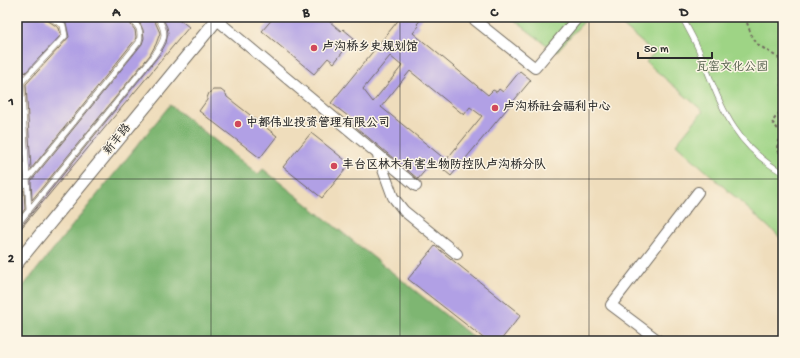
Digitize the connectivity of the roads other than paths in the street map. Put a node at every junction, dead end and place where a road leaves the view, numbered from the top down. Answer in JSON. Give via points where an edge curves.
{"nodes":[{"id":1,"x":49,"y":17,"type":"edge"},
{"id":2,"x":129,"y":17,"type":"edge"},
{"id":3,"x":158,"y":17,"type":"edge"},
{"id":4,"x":471,"y":17,"type":"edge"},
{"id":5,"x":578,"y":17,"type":"edge"},
{"id":6,"x":682,"y":17,"type":"edge"},
{"id":7,"x":216,"y":18,"type":"edge"},
{"id":8,"x":17,"y":66,"type":"edge"},
{"id":9,"x":22,"y":83,"type":"junction"},
{"id":10,"x":17,"y":87,"type":"edge"},
{"id":11,"x":377,"y":154,"type":"junction"},
{"id":12,"x":783,"y":173,"type":"edge"},
{"id":13,"x":27,"y":179,"type":"junction"},
{"id":14,"x":416,"y":186,"type":"dead end"},
{"id":15,"x":17,"y":192,"type":"edge"},
{"id":16,"x":698,"y":192,"type":"dead end"},
{"id":17,"x":29,"y":211,"type":"junction"},
{"id":18,"x":17,"y":225,"type":"edge"},
{"id":19,"x":458,"y":254,"type":"dead end"},
{"id":20,"x":17,"y":263,"type":"edge"},
{"id":21,"x":659,"y":341,"type":"edge"}],
"edges":[{"from":1,"to":9,"type":"lane","via":[[63,25],[65,36]]},
{"from":2,"to":13,"type":"lane","via":[[141,34],[139,42]]},
{"from":3,"to":17,"type":"lane","via":[[164,27],[160,47]]},
{"from":4,"to":5,"type":"street","via":[[535,68]]},
{"from":6,"to":12,"type":"lane","via":[[730,123],[750,148]]},
{"from":7,"to":11,"type":"street"},
{"from":7,"to":20,"type":"street","name":"新丰路"},
{"from":8,"to":9,"type":"lane"},
{"from":9,"to":10,"type":"lane"},
{"from":9,"to":13,"type":"lane"},
{"from":11,"to":14,"type":"street"},
{"from":11,"to":19,"type":"street","via":[[393,197],[404,211]]},
{"from":13,"to":15,"type":"lane"},
{"from":13,"to":17,"type":"lane"},
{"from":16,"to":21,"type":"street","via":[[611,305]]},
{"from":17,"to":18,"type":"lane"}]}
